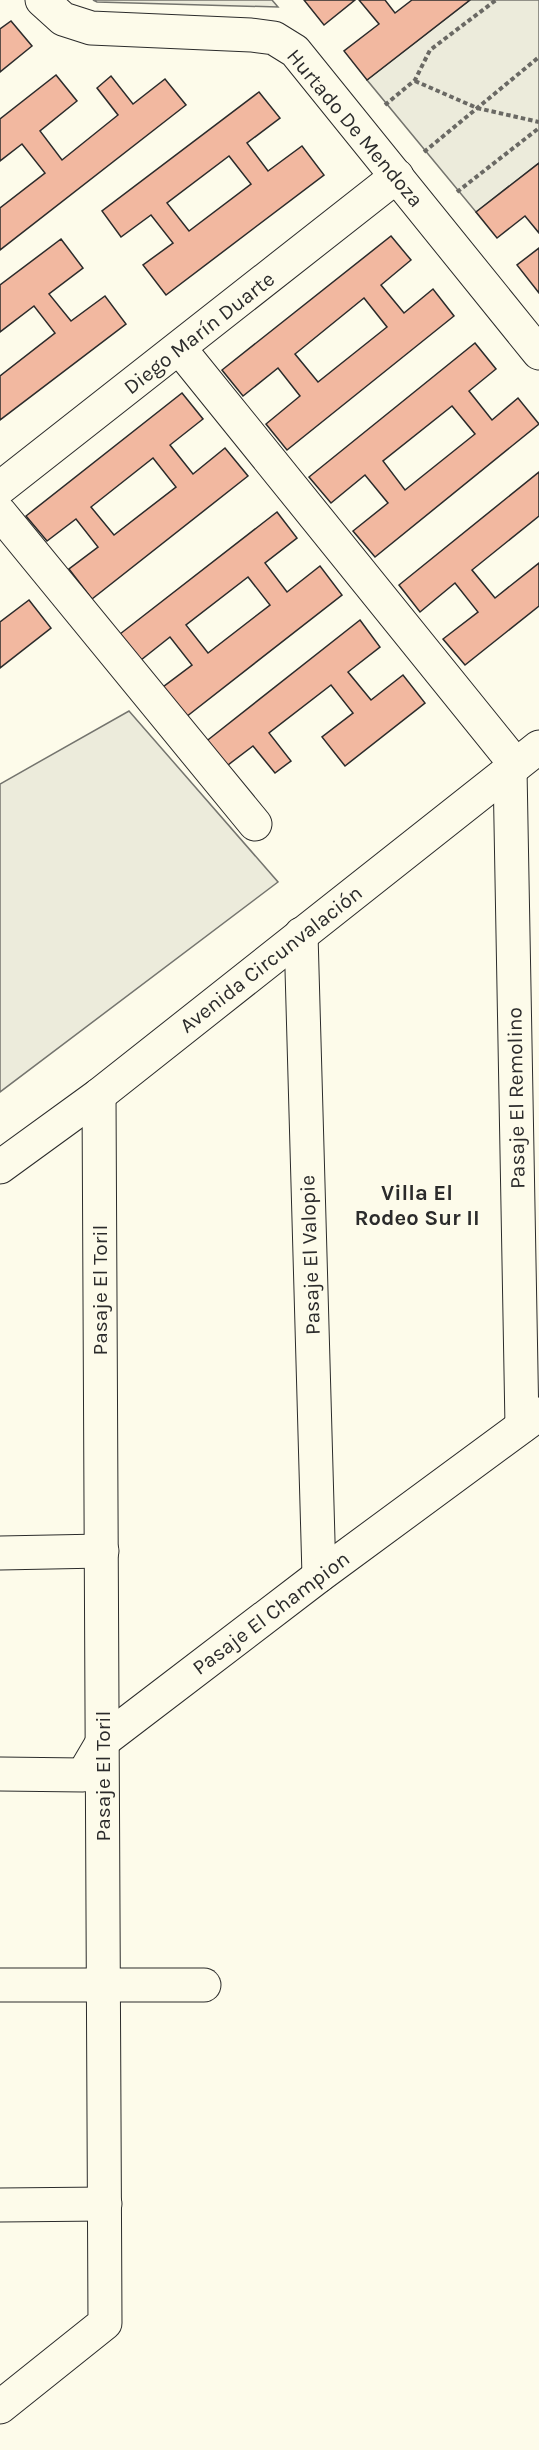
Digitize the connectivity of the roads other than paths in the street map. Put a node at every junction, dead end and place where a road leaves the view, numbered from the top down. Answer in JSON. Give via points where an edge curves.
{"nodes":[{"id":1,"x":42,"y":0,"type":"edge"},
{"id":2,"x":397,"y":176,"type":"junction"},
{"id":3,"x":180,"y":349,"type":"junction"},
{"id":4,"x":539,"y":353,"type":"edge"},
{"id":5,"x":0,"y":488,"type":"edge"},
{"id":6,"x":0,"y":513,"type":"edge"},
{"id":7,"x":522,"y":760,"type":"edge"},
{"id":8,"x":255,"y":824,"type":"dead end"},
{"id":9,"x":301,"y":934,"type":"junction"},
{"id":10,"x":99,"y":1095,"type":"junction"},
{"id":11,"x":0,"y":1167,"type":"edge"},
{"id":12,"x":530,"y":1420,"type":"edge"},
{"id":13,"x":102,"y":1551,"type":"junction"},
{"id":14,"x":0,"y":1553,"type":"edge"},
{"id":15,"x":319,"y":1576,"type":"junction"},
{"id":16,"x":103,"y":1741,"type":"junction"},
{"id":17,"x":0,"y":1774,"type":"edge"},
{"id":18,"x":104,"y":1984,"type":"junction"},
{"id":19,"x":0,"y":1985,"type":"edge"},
{"id":20,"x":204,"y":1985,"type":"dead end"},
{"id":21,"x":105,"y":2204,"type":"junction"},
{"id":22,"x":0,"y":2205,"type":"edge"},
{"id":23,"x":0,"y":2407,"type":"edge"}],
"edges":[{"from":1,"to":2,"type":"street","name":"Hurtado De Mendoza","via":[[63,20],[91,28],[274,38],[294,51]]},
{"from":2,"to":3,"type":"street","name":"Diego Marín Duarte"},
{"from":2,"to":4,"type":"street","name":"Hurtado De Mendoza"},
{"from":3,"to":5,"type":"street","name":"Diego Marín Duarte"},
{"from":3,"to":7,"type":"street"},
{"from":6,"to":8,"type":"street"},
{"from":7,"to":9,"type":"street","name":"Avenida Circunvalación"},
{"from":7,"to":12,"type":"street","name":"Pasaje El Remolino"},
{"from":9,"to":10,"type":"street","name":"Avenida Circunvalación"},
{"from":9,"to":15,"type":"street","name":"Pasaje El Valopie"},
{"from":10,"to":11,"type":"street","name":"Avenida Circunvalación"},
{"from":10,"to":13,"type":"street","name":"Pasaje El Toril"},
{"from":12,"to":15,"type":"street","name":"Pasaje El Champion"},
{"from":13,"to":14,"type":"street"},
{"from":13,"to":16,"type":"street","name":"Pasaje El Toril"},
{"from":15,"to":16,"type":"street","name":"Pasaje El Champion"},
{"from":16,"to":17,"type":"street","name":"Pasaje El Champion","via":[[83,1775]]},
{"from":16,"to":18,"type":"street","name":"Pasaje El Toril"},
{"from":18,"to":19,"type":"street"},
{"from":18,"to":20,"type":"street"},
{"from":18,"to":21,"type":"street","name":"Pasaje El Toril"},
{"from":21,"to":22,"type":"street"},
{"from":21,"to":23,"type":"street","name":"Pasaje El Toril","via":[[105,2323]]}]}
